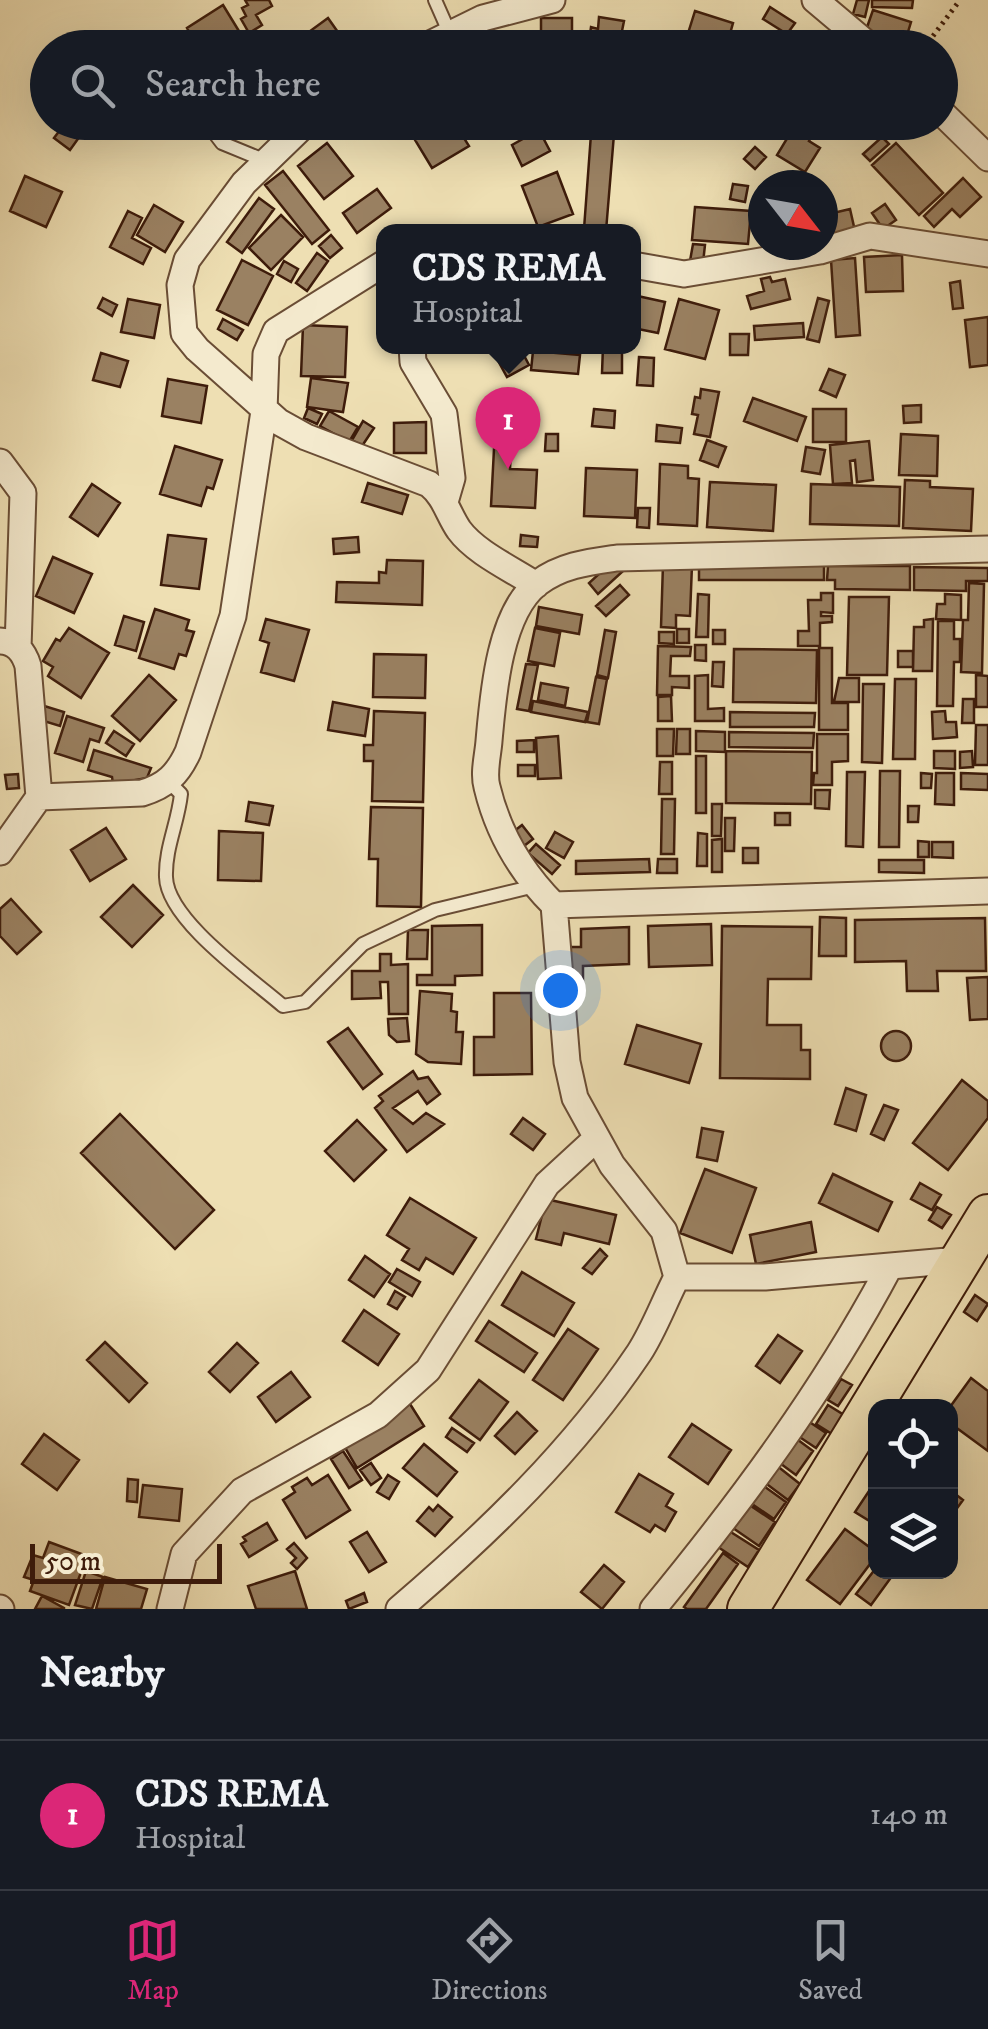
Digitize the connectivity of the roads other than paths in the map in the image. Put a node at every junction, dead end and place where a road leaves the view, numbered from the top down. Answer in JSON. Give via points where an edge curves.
{"nodes":[{"id":1,"x":434,"y":0,"type":"edge"},
{"id":2,"x":552,"y":0,"type":"edge"},
{"id":3,"x":814,"y":0,"type":"edge"},
{"id":4,"x":448,"y":30,"type":"edge"},
{"id":5,"x":458,"y":30,"type":"edge"},
{"id":6,"x":850,"y":30,"type":"edge"},
{"id":7,"x":958,"y":129,"type":"edge"},
{"id":8,"x":220,"y":140,"type":"edge"},
{"id":9,"x":288,"y":140,"type":"edge"},
{"id":10,"x":988,"y":158,"type":"edge"},
{"id":11,"x":266,"y":161,"type":"junction"},
{"id":12,"x":988,"y":254,"type":"edge"},
{"id":13,"x":641,"y":267,"type":"edge"},
{"id":14,"x":376,"y":268,"type":"edge"},
{"id":15,"x":412,"y":354,"type":"edge"},
{"id":16,"x":264,"y":411,"type":"junction"},
{"id":17,"x":0,"y":462,"type":"edge"},
{"id":18,"x":445,"y":502,"type":"junction"},
{"id":19,"x":988,"y":549,"type":"edge"},
{"id":20,"x":536,"y":584,"type":"junction"},
{"id":21,"x":9,"y":644,"type":"edge"},
{"id":22,"x":168,"y":781,"type":"junction"},
{"id":23,"x":38,"y":798,"type":"junction"},
{"id":24,"x":0,"y":852,"type":"edge"},
{"id":25,"x":535,"y":886,"type":"junction"},
{"id":26,"x":988,"y":891,"type":"edge"},
{"id":27,"x":554,"y":905,"type":"junction"},
{"id":28,"x":597,"y":1138,"type":"junction"},
{"id":29,"x":988,"y":1215,"type":"edge"},
{"id":30,"x":959,"y":1260,"type":"junction"},
{"id":31,"x":890,"y":1266,"type":"junction"},
{"id":32,"x":676,"y":1277,"type":"junction"},
{"id":33,"x":170,"y":1609,"type":"edge"},
{"id":34,"x":398,"y":1609,"type":"edge"},
{"id":35,"x":652,"y":1609,"type":"edge"},
{"id":36,"x":748,"y":1609,"type":"edge"}],
"edges":[{"from":1,"to":4,"type":"lane"},
{"from":2,"to":5,"type":"street"},
{"from":3,"to":6,"type":"street"},
{"from":7,"to":10,"type":"street"},
{"from":8,"to":11,"type":"lane"},
{"from":9,"to":11,"type":"street"},
{"from":11,"to":16,"type":"street","via":[[195,249],[180,285],[184,333]]},
{"from":12,"to":13,"type":"street","via":[[870,236],[684,274]]},
{"from":14,"to":16,"type":"street","via":[[276,331],[266,354]]},
{"from":15,"to":18,"type":"street","via":[[444,414],[452,478]]},
{"from":16,"to":18,"type":"street","via":[[306,438],[429,484]]},
{"from":16,"to":22,"type":"street","via":[[233,616],[188,752]]},
{"from":17,"to":21,"type":"street","via":[[23,494]]},
{"from":18,"to":20,"type":"street","via":[[470,541]]},
{"from":19,"to":20,"type":"street","via":[[617,558],[569,566]]},
{"from":20,"to":25,"type":"street","via":[[518,609],[503,652],[485,783],[512,856]]},
{"from":21,"to":23,"type":"street","via":[[25,655],[30,677]]},
{"from":22,"to":23,"type":"street","via":[[142,793]]},
{"from":22,"to":25,"type":"lane","via":[[181,794],[166,853],[166,884],[193,931],[283,1006],[305,1002],[362,944],[434,910]]},
{"from":23,"to":24,"type":"street"},
{"from":25,"to":27,"type":"street"},
{"from":26,"to":27,"type":"street"},
{"from":27,"to":28,"type":"street","via":[[567,1062],[575,1098]]},
{"from":28,"to":32,"type":"street","via":[[664,1231]]},
{"from":28,"to":33,"type":"street","via":[[547,1184],[428,1370],[378,1415],[242,1490],[184,1554]]},
{"from":29,"to":30,"type":"main road"},
{"from":30,"to":31,"type":"street"},
{"from":30,"to":36,"type":"main road"},
{"from":31,"to":32,"type":"street"},
{"from":31,"to":35,"type":"street","via":[[853,1335],[760,1472]]},
{"from":32,"to":34,"type":"street","via":[[640,1350],[568,1446],[476,1543]]}]}
